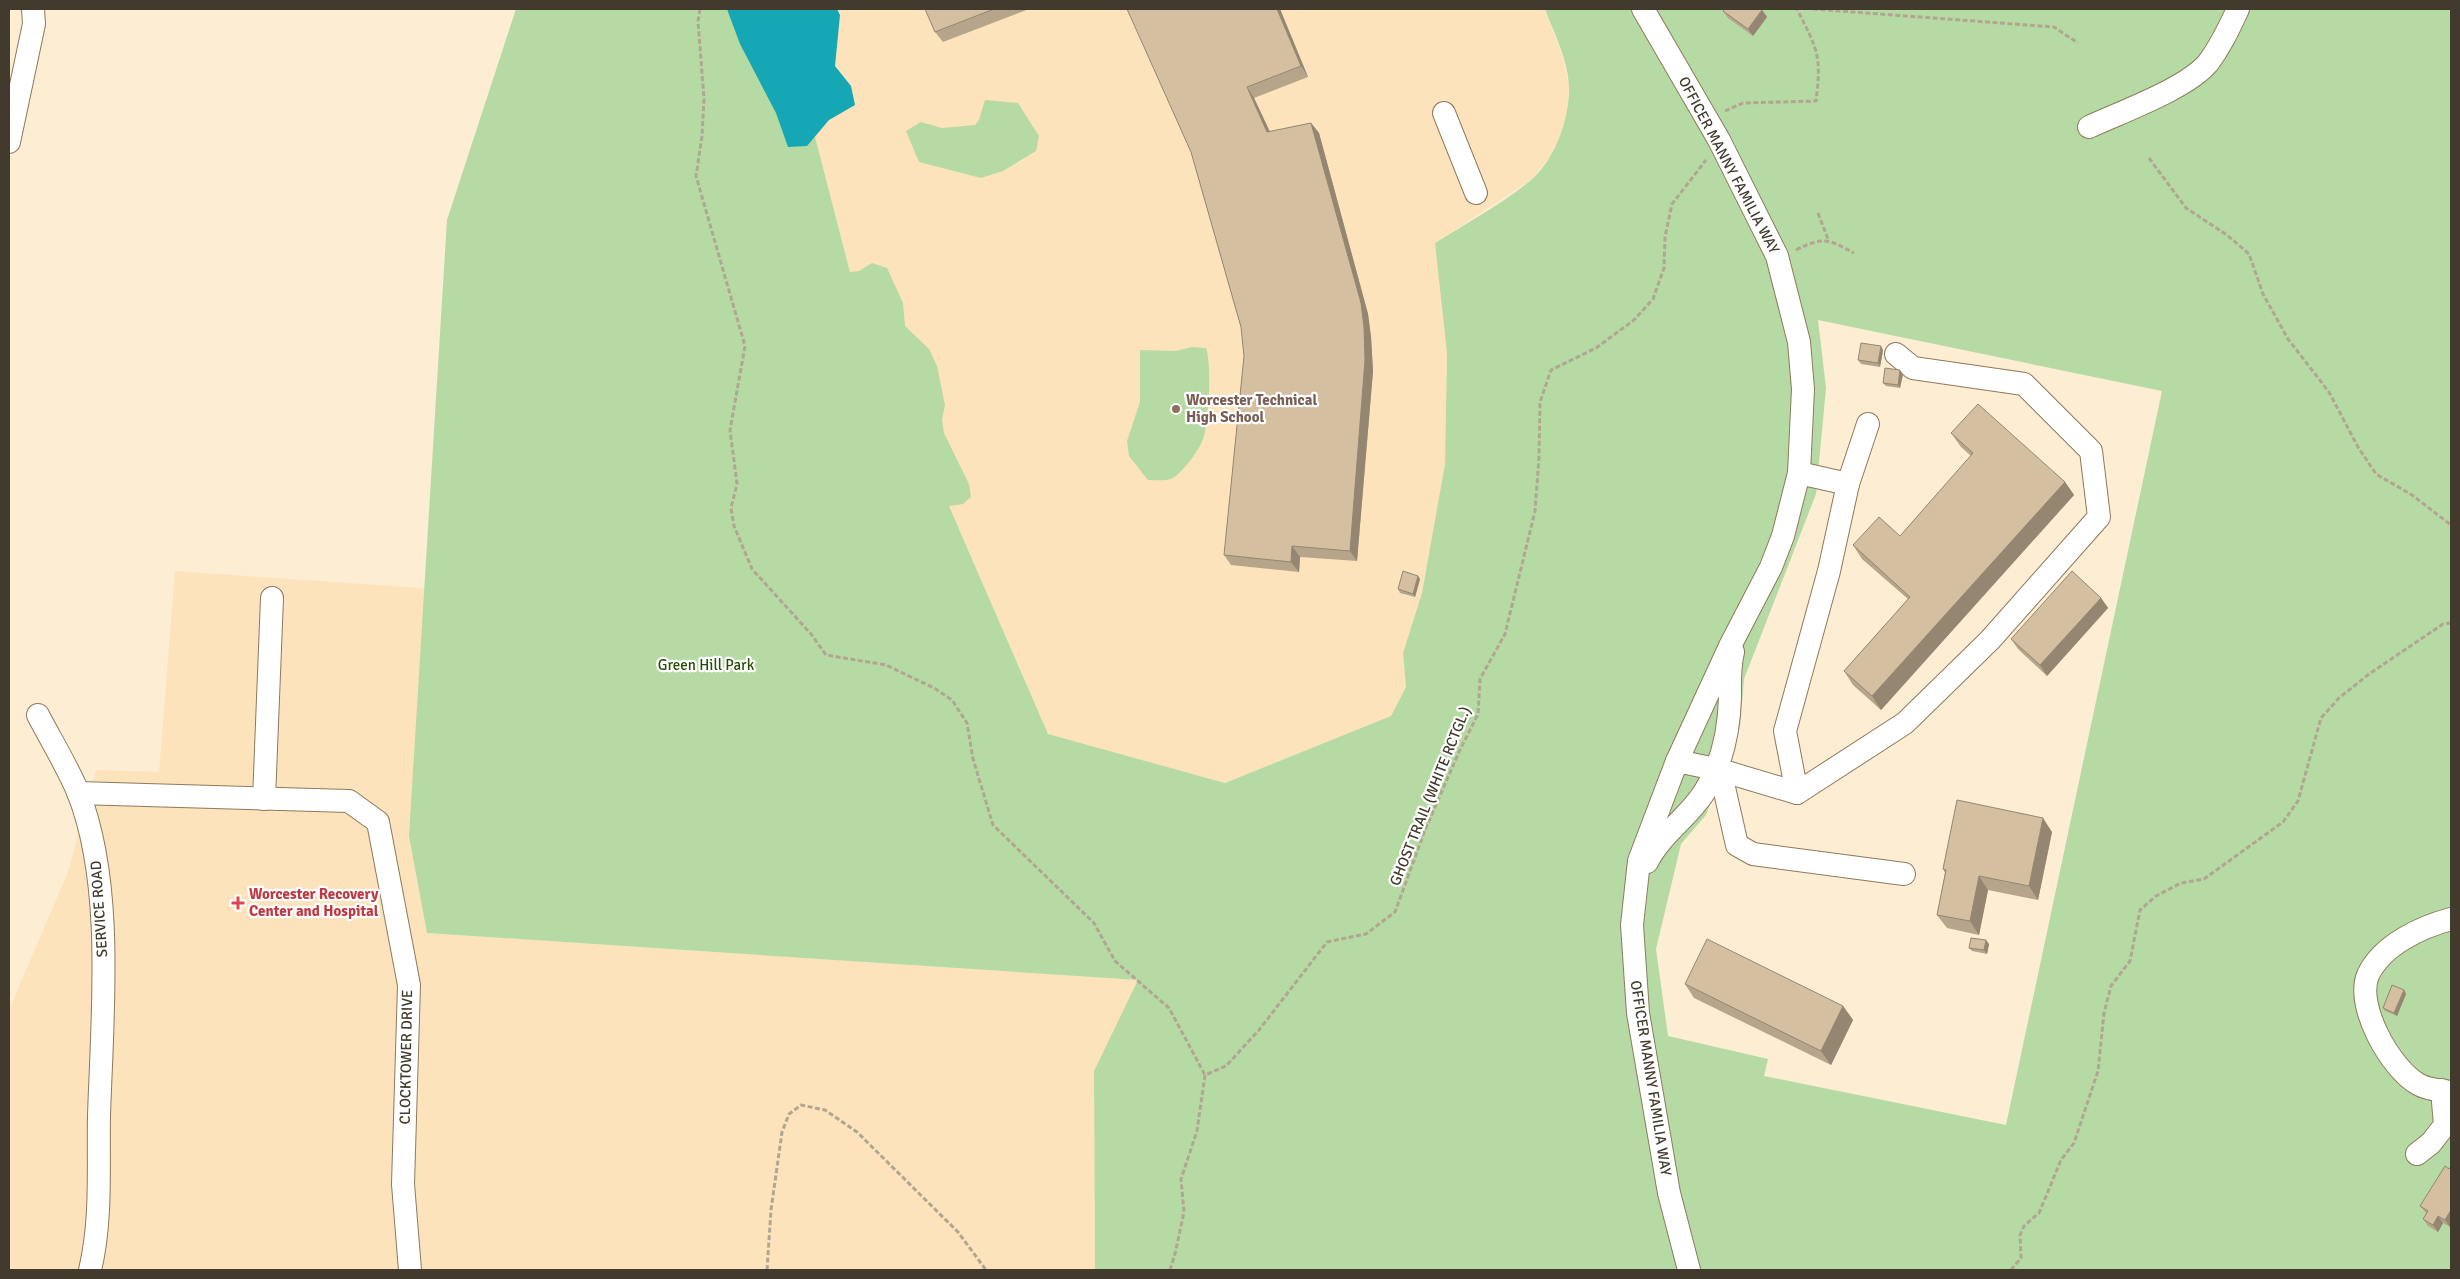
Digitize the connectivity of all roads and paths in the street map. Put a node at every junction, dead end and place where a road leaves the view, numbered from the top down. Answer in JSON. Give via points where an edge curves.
{"nodes":[{"id":1,"x":33,"y":9,"type":"edge"},
{"id":2,"x":700,"y":9,"type":"edge"},
{"id":3,"x":1643,"y":9,"type":"edge"},
{"id":4,"x":1797,"y":9,"type":"edge"},
{"id":5,"x":1813,"y":9,"type":"edge"},
{"id":6,"x":2238,"y":9,"type":"edge"},
{"id":7,"x":2078,"y":43,"type":"dead end"},
{"id":8,"x":13,"y":87,"type":"edge"},
{"id":9,"x":1444,"y":113,"type":"dead end"},
{"id":10,"x":2089,"y":127,"type":"dead end"},
{"id":11,"x":1719,"y":140,"type":"junction"},
{"id":12,"x":9,"y":142,"type":"edge"},
{"id":13,"x":2149,"y":158,"type":"dead end"},
{"id":14,"x":1476,"y":193,"type":"dead end"},
{"id":15,"x":1818,"y":213,"type":"dead end"},
{"id":16,"x":1828,"y":239,"type":"junction"},
{"id":17,"x":1854,"y":253,"type":"dead end"},
{"id":18,"x":1778,"y":258,"type":"junction"},
{"id":19,"x":1896,"y":354,"type":"dead end"},
{"id":20,"x":1868,"y":424,"type":"dead end"},
{"id":21,"x":1799,"y":473,"type":"junction"},
{"id":22,"x":1848,"y":484,"type":"junction"},
{"id":23,"x":2451,"y":525,"type":"edge"},
{"id":24,"x":272,"y":598,"type":"dead end"},
{"id":25,"x":1744,"y":618,"type":"junction"},
{"id":26,"x":2451,"y":622,"type":"edge"},
{"id":27,"x":38,"y":715,"type":"dead end"},
{"id":28,"x":1677,"y":761,"type":"junction"},
{"id":29,"x":1718,"y":769,"type":"junction"},
{"id":30,"x":78,"y":793,"type":"junction"},
{"id":31,"x":1797,"y":793,"type":"junction"},
{"id":32,"x":264,"y":799,"type":"junction"},
{"id":33,"x":1904,"y":874,"type":"dead end"},
{"id":34,"x":1636,"y":883,"type":"junction"},
{"id":35,"x":2451,"y":919,"type":"edge"},
{"id":36,"x":1205,"y":1075,"type":"junction"},
{"id":37,"x":2447,"y":1091,"type":"edge"},
{"id":38,"x":2417,"y":1154,"type":"dead end"},
{"id":39,"x":90,"y":1270,"type":"edge"},
{"id":40,"x":410,"y":1270,"type":"edge"},
{"id":41,"x":767,"y":1270,"type":"edge"},
{"id":42,"x":986,"y":1270,"type":"edge"},
{"id":43,"x":1170,"y":1270,"type":"edge"},
{"id":44,"x":1689,"y":1270,"type":"edge"},
{"id":45,"x":2011,"y":1270,"type":"edge"}],
"edges":[{"from":1,"to":8,"type":"street","via":[[34,24]]},
{"from":2,"to":36,"type":"path","via":[[698,21],[704,99],[696,176],[745,346],[730,430],[737,484],[731,508],[734,526],[752,569],[826,655],[886,666],[952,700],[967,723],[973,759],[993,825],[1094,923],[1115,961],[1169,1008]]},
{"from":3,"to":11,"type":"street","name":"OFFICER MANNY FAMILIA WAY"},
{"from":4,"to":11,"type":"path","name":"GHOST TRAIL (WHITE RCTGL.)","via":[[1818,49],[1820,74],[1816,101],[1743,103],[1724,112]]},
{"from":5,"to":7,"type":"path","via":[[2054,27]]},
{"from":6,"to":10,"type":"street","via":[[2222,43],[2206,65],[2169,92]]},
{"from":8,"to":12,"type":"street"},
{"from":9,"to":14,"type":"street"},
{"from":11,"to":18,"type":"street","name":"OFFICER MANNY FAMILIA WAY"},
{"from":11,"to":36,"type":"path","name":"GHOST TRAIL (WHITE RCTGL.)","via":[[1672,204],[1665,237],[1664,268],[1653,300],[1634,320],[1596,348],[1551,370],[1540,402],[1535,511],[1505,634],[1480,679],[1478,714],[1425,830],[1395,912],[1366,934],[1327,942],[1259,1030],[1226,1066]]},
{"from":13,"to":23,"type":"path","via":[[2186,208],[2249,254],[2263,294],[2288,339],[2329,392],[2376,474]]},
{"from":15,"to":16,"type":"path"},
{"from":16,"to":17,"type":"path"},
{"from":16,"to":18,"type":"path","via":[[1814,241]]},
{"from":18,"to":21,"type":"street","name":"OFFICER MANNY FAMILIA WAY","via":[[1800,342],[1803,389]]},
{"from":19,"to":31,"type":"street","via":[[1912,368],[2024,384],[2091,451],[2099,517],[1990,640],[1905,723]]},
{"from":20,"to":22,"type":"street"},
{"from":21,"to":22,"type":"street"},
{"from":21,"to":25,"type":"street","name":"OFFICER MANNY FAMILIA WAY","via":[[1788,521],[1772,567]]},
{"from":22,"to":31,"type":"street","via":[[1829,571],[1785,731]]},
{"from":24,"to":32,"type":"street"},
{"from":25,"to":28,"type":"street","name":"OFFICER MANNY FAMILIA WAY"},
{"from":25,"to":29,"type":"street","name":"OFFICER MANNY FAMILIA WAY","via":[[1730,665],[1727,733]]},
{"from":26,"to":45,"type":"path","via":[[2443,624],[2369,674],[2339,698],[2321,718],[2298,801],[2283,822],[2204,878],[2181,883],[2156,896],[2140,910],[2130,961],[2111,986],[2104,1013],[2098,1071],[2074,1143],[2061,1160],[2038,1213],[2024,1226],[2020,1235],[2021,1258]]},
{"from":27,"to":30,"type":"street","name":"SERVICE ROAD"},
{"from":28,"to":29,"type":"street"},
{"from":28,"to":34,"type":"street","name":"OFFICER MANNY FAMILIA WAY","via":[[1639,861]]},
{"from":29,"to":31,"type":"street"},
{"from":29,"to":33,"type":"street","via":[[1737,845],[1753,854]]},
{"from":29,"to":34,"type":"street","name":"OFFICER MANNY FAMILIA WAY","via":[[1696,804],[1663,838]]},
{"from":30,"to":32,"type":"street","name":"CLOCKTOWER DRIVE"},
{"from":30,"to":39,"type":"street","name":"SERVICE ROAD","via":[[100,888],[103,962],[96,1236]]},
{"from":32,"to":40,"type":"street","name":"CLOCKTOWER DRIVE","via":[[349,801],[378,822],[409,985],[403,1184]]},
{"from":34,"to":44,"type":"street","name":"OFFICER MANNY FAMILIA WAY","via":[[1632,940],[1638,1013],[1669,1193]]},
{"from":35,"to":37,"type":"street","via":[[2432,924],[2404,939],[2377,960],[2368,977],[2365,995],[2386,1051],[2402,1071],[2419,1085]]},
{"from":36,"to":43,"type":"path","via":[[1197,1132],[1181,1179],[1184,1212]]},
{"from":37,"to":38,"type":"street","via":[[2445,1125]]},
{"from":41,"to":42,"type":"path","via":[[771,1210],[782,1132],[789,1114],[801,1105],[825,1110],[857,1132],[958,1232]]}]}
